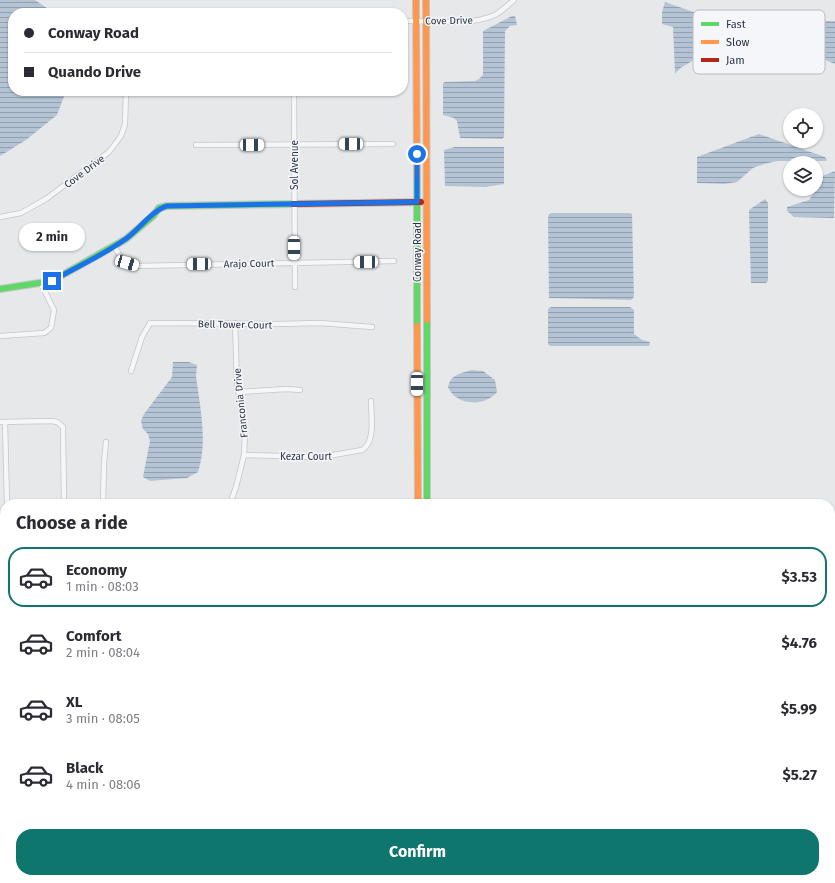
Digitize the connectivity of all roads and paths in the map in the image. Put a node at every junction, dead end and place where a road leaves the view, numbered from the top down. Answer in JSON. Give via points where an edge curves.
{"nodes":[{"id":1,"x":416,"y":0,"type":"edge"},
{"id":2,"x":426,"y":0,"type":"edge"},
{"id":3,"x":514,"y":0,"type":"edge"},
{"id":4,"x":416,"y":20,"type":"junction"},
{"id":5,"x":426,"y":20,"type":"junction"},
{"id":6,"x":408,"y":21,"type":"edge"},
{"id":7,"x":126,"y":96,"type":"edge"},
{"id":8,"x":294,"y":96,"type":"edge"},
{"id":9,"x":294,"y":144,"type":"junction"},
{"id":10,"x":393,"y":144,"type":"dead end"},
{"id":11,"x":196,"y":145,"type":"dead end"},
{"id":12,"x":417,"y":202,"type":"junction"},
{"id":13,"x":426,"y":202,"type":"junction"},
{"id":14,"x":294,"y":203,"type":"junction"},
{"id":15,"x":0,"y":217,"type":"edge"},
{"id":16,"x":114,"y":246,"type":"junction"},
{"id":17,"x":394,"y":261,"type":"dead end"},
{"id":18,"x":294,"y":262,"type":"junction"},
{"id":19,"x":41,"y":284,"type":"junction"},
{"id":20,"x":295,"y":287,"type":"dead end"},
{"id":21,"x":0,"y":289,"type":"edge"},
{"id":22,"x":235,"y":324,"type":"junction"},
{"id":23,"x":372,"y":327,"type":"dead end"},
{"id":24,"x":0,"y":336,"type":"edge"},
{"id":25,"x":417,"y":339,"type":"junction"},
{"id":26,"x":427,"y":356,"type":"junction"},
{"id":27,"x":132,"y":370,"type":"dead end"},
{"id":28,"x":300,"y":390,"type":"dead end"},
{"id":29,"x":238,"y":392,"type":"junction"},
{"id":30,"x":371,"y":401,"type":"dead end"},
{"id":31,"x":3,"y":422,"type":"edge"},
{"id":32,"x":106,"y":442,"type":"dead end"},
{"id":33,"x":244,"y":455,"type":"junction"},
{"id":34,"x":7,"y":499,"type":"edge"},
{"id":35,"x":64,"y":499,"type":"edge"},
{"id":36,"x":103,"y":499,"type":"edge"},
{"id":37,"x":232,"y":499,"type":"edge"},
{"id":38,"x":418,"y":499,"type":"edge"},
{"id":39,"x":427,"y":499,"type":"edge"}],
"edges":[{"from":1,"to":4,"type":"main road","name":"Conway Road"},
{"from":2,"to":5,"type":"main road","name":"Conway Road"},
{"from":3,"to":5,"type":"street","name":"Cove Drive","via":[[496,14],[484,18],[469,21]]},
{"from":4,"to":5,"type":"street","name":"Cove Drive"},
{"from":4,"to":6,"type":"street","name":"Cove Drive"},
{"from":4,"to":12,"type":"main road","name":"Conway Road"},
{"from":5,"to":13,"type":"main road","name":"Conway Road"},
{"from":7,"to":15,"type":"street","name":"Cove Drive","via":[[125,124],[109,152],[46,199],[21,213]]},
{"from":8,"to":9,"type":"street","name":"Sol Avenue"},
{"from":9,"to":10,"type":"street"},
{"from":9,"to":11,"type":"street"},
{"from":9,"to":14,"type":"street","name":"Sol Avenue"},
{"from":12,"to":13,"type":"main road"},
{"from":12,"to":14,"type":"main road"},
{"from":12,"to":25,"type":"main road","name":"Conway Road"},
{"from":13,"to":26,"type":"main road","name":"Conway Road"},
{"from":14,"to":16,"type":"main road","via":[[167,206],[159,208],[135,231]]},
{"from":14,"to":18,"type":"street","name":"Sol Avenue"},
{"from":16,"to":18,"type":"street","name":"Arajo Court","via":[[122,260],[135,266]]},
{"from":16,"to":19,"type":"main road","via":[[52,281]]},
{"from":17,"to":18,"type":"street","name":"Arajo Court"},
{"from":18,"to":20,"type":"street","name":"Sol Avenue"},
{"from":19,"to":21,"type":"main road"},
{"from":19,"to":24,"type":"street","via":[[54,310],[51,328],[44,333]]},
{"from":22,"to":23,"type":"street","name":"Bell Tower Court","via":[[320,323]]},
{"from":22,"to":27,"type":"street","name":"Bell Tower Court","via":[[150,323],[142,337]]},
{"from":22,"to":29,"type":"street","name":"Franconia Drive"},
{"from":25,"to":26,"type":"main road"},
{"from":25,"to":38,"type":"main road","name":"Conway Road"},
{"from":26,"to":39,"type":"main road","name":"Conway Road"},
{"from":28,"to":29,"type":"street","via":[[287,388]]},
{"from":29,"to":33,"type":"street","name":"Franconia Drive","via":[[245,432]]},
{"from":30,"to":33,"type":"street","name":"Kezar Court","via":[[371,439],[368,446],[362,450],[322,458]]},
{"from":31,"to":34,"type":"street"},
{"from":31,"to":35,"type":"street","via":[[52,421],[63,427]]},
{"from":32,"to":36,"type":"street"},
{"from":33,"to":37,"type":"street","name":"Franconia Drive"}]}
